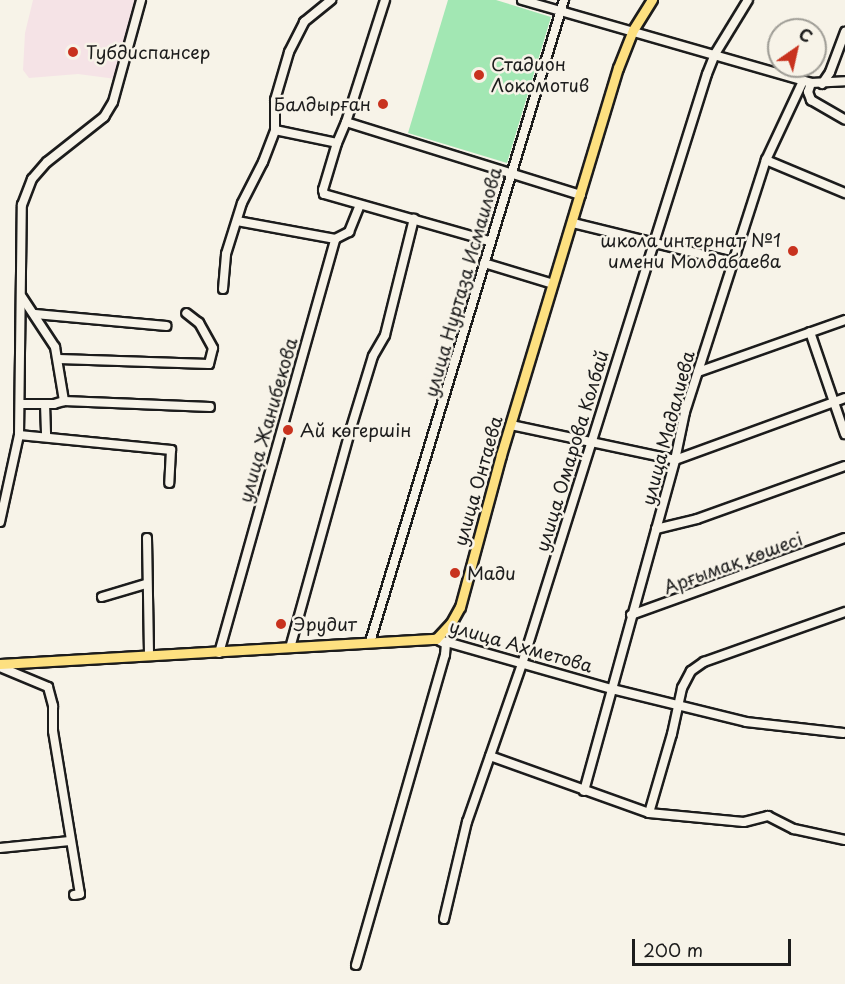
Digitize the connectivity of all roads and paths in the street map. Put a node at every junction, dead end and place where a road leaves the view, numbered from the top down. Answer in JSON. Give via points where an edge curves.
{"nodes":[{"id":1,"x":141,"y":0,"type":"edge"},
{"id":2,"x":332,"y":0,"type":"edge"},
{"id":3,"x":385,"y":0,"type":"edge"},
{"id":4,"x":522,"y":0,"type":"edge"},
{"id":5,"x":564,"y":0,"type":"edge"},
{"id":6,"x":652,"y":0,"type":"edge"},
{"id":7,"x":748,"y":0,"type":"edge"},
{"id":8,"x":559,"y":11,"type":"junction"},
{"id":9,"x":633,"y":30,"type":"junction"},
{"id":10,"x":845,"y":32,"type":"edge"},
{"id":11,"x":715,"y":54,"type":"junction"},
{"id":12,"x":845,"y":81,"type":"edge"},
{"id":13,"x":807,"y":82,"type":"junction"},
{"id":14,"x":822,"y":84,"type":"junction"},
{"id":15,"x":845,"y":120,"type":"edge"},
{"id":16,"x":346,"y":122,"type":"junction"},
{"id":17,"x":275,"y":130,"type":"junction"},
{"id":18,"x":337,"y":143,"type":"junction"},
{"id":19,"x":766,"y":160,"type":"junction"},
{"id":20,"x":510,"y":174,"type":"junction"},
{"id":21,"x":845,"y":193,"type":"edge"},
{"id":22,"x":581,"y":195,"type":"junction"},
{"id":23,"x":360,"y":205,"type":"junction"},
{"id":24,"x":414,"y":219,"type":"junction"},
{"id":25,"x":237,"y":221,"type":"junction"},
{"id":26,"x":573,"y":223,"type":"junction"},
{"id":27,"x":335,"y":239,"type":"junction"},
{"id":28,"x":489,"y":241,"type":"junction"},
{"id":29,"x":654,"y":244,"type":"junction"},
{"id":30,"x":733,"y":262,"type":"junction"},
{"id":31,"x":484,"y":263,"type":"junction"},
{"id":32,"x":553,"y":284,"type":"junction"},
{"id":33,"x":223,"y":289,"type":"dead end"},
{"id":34,"x":21,"y":297,"type":"junction"},
{"id":35,"x":186,"y":313,"type":"dead end"},
{"id":36,"x":35,"y":314,"type":"junction"},
{"id":37,"x":845,"y":320,"type":"edge"},
{"id":38,"x":166,"y":326,"type":"dead end"},
{"id":39,"x":810,"y":332,"type":"junction"},
{"id":40,"x":59,"y":359,"type":"junction"},
{"id":41,"x":698,"y":372,"type":"junction"},
{"id":42,"x":845,"y":398,"type":"edge"},
{"id":43,"x":64,"y":401,"type":"junction"},
{"id":44,"x":835,"y":402,"type":"junction"},
{"id":45,"x":20,"y":404,"type":"junction"},
{"id":46,"x":45,"y":404,"type":"junction"},
{"id":47,"x":210,"y":407,"type":"dead end"},
{"id":48,"x":511,"y":425,"type":"junction"},
{"id":49,"x":845,"y":434,"type":"edge"},
{"id":50,"x":19,"y":435,"type":"junction"},
{"id":51,"x":46,"y":436,"type":"junction"},
{"id":52,"x":590,"y":443,"type":"junction"},
{"id":53,"x":675,"y":460,"type":"junction"},
{"id":54,"x":845,"y":466,"type":"edge"},
{"id":55,"x":169,"y":483,"type":"dead end"},
{"id":56,"x":0,"y":522,"type":"edge"},
{"id":57,"x":656,"y":529,"type":"junction"},
{"id":58,"x":147,"y":538,"type":"dead end"},
{"id":59,"x":845,"y":538,"type":"edge"},
{"id":60,"x":146,"y":584,"type":"junction"},
{"id":61,"x":102,"y":597,"type":"dead end"},
{"id":62,"x":845,"y":612,"type":"edge"},
{"id":63,"x":631,"y":615,"type":"junction"},
{"id":64,"x":436,"y":639,"type":"junction"},
{"id":65,"x":370,"y":642,"type":"junction"},
{"id":66,"x":290,"y":648,"type":"junction"},
{"id":67,"x":219,"y":653,"type":"junction"},
{"id":68,"x":148,"y":654,"type":"junction"},
{"id":69,"x":522,"y":664,"type":"junction"},
{"id":70,"x":0,"y":666,"type":"edge"},
{"id":71,"x":612,"y":689,"type":"junction"},
{"id":72,"x":677,"y":705,"type":"junction"},
{"id":73,"x":843,"y":733,"type":"dead end"},
{"id":74,"x":490,"y":756,"type":"junction"},
{"id":75,"x":584,"y":791,"type":"junction"},
{"id":76,"x":649,"y":813,"type":"junction"},
{"id":77,"x":845,"y":840,"type":"edge"},
{"id":78,"x":70,"y":841,"type":"junction"},
{"id":79,"x":0,"y":848,"type":"edge"},
{"id":80,"x":74,"y":895,"type":"dead end"},
{"id":81,"x":444,"y":919,"type":"dead end"},
{"id":82,"x":356,"y":965,"type":"dead end"}],
"edges":[{"from":1,"to":34,"type":"street","via":[[113,102],[104,117],[47,162],[26,191],[22,205]]},
{"from":2,"to":17,"type":"street","via":[[304,22],[293,43],[275,100]]},
{"from":3,"to":16,"type":"street"},
{"from":4,"to":8,"type":"street"},
{"from":5,"to":8,"type":"street","name":"улица Нуртаза Исмаилова"},
{"from":6,"to":9,"type":"main road","name":"улица Онтаева"},
{"from":7,"to":11,"type":"street","name":"улица Омарова Колбай"},
{"from":8,"to":9,"type":"street"},
{"from":8,"to":20,"type":"street","name":"улица Нуртаза Исмаилова"},
{"from":9,"to":11,"type":"street"},
{"from":9,"to":22,"type":"main road","name":"улица Онтаева"},
{"from":10,"to":14,"type":"street"},
{"from":11,"to":13,"type":"street"},
{"from":11,"to":29,"type":"street","name":"улица Омарова Колбай"},
{"from":12,"to":14,"type":"street"},
{"from":13,"to":14,"type":"street"},
{"from":13,"to":15,"type":"street","via":[[811,100]]},
{"from":13,"to":19,"type":"street","name":"улица Мадалиева"},
{"from":16,"to":18,"type":"street"},
{"from":16,"to":20,"type":"street"},
{"from":17,"to":18,"type":"street"},
{"from":17,"to":25,"type":"street"},
{"from":18,"to":23,"type":"street","via":[[324,194]]},
{"from":19,"to":21,"type":"street"},
{"from":19,"to":30,"type":"street","name":"улица Мадалиева"},
{"from":20,"to":22,"type":"street"},
{"from":20,"to":28,"type":"street","name":"улица Нуртаза Исмаилова"},
{"from":22,"to":26,"type":"main road","name":"улица Онтаева"},
{"from":23,"to":24,"type":"street"},
{"from":23,"to":27,"type":"street","name":"улица Жанибекова","via":[[349,232]]},
{"from":24,"to":28,"type":"street"},
{"from":24,"to":66,"type":"street","via":[[385,334],[351,428]]},
{"from":25,"to":27,"type":"street"},
{"from":25,"to":33,"type":"street","via":[[226,254]]},
{"from":26,"to":29,"type":"street"},
{"from":26,"to":32,"type":"main road","name":"улица Онтаева"},
{"from":27,"to":67,"type":"street","name":"улица Жанибекова"},
{"from":28,"to":31,"type":"street","name":"улица Нуртаза Исмаилова"},
{"from":29,"to":30,"type":"street"},
{"from":29,"to":52,"type":"street","name":"улица Омарова Колбай"},
{"from":30,"to":41,"type":"street","name":"улица Мадалиева"},
{"from":31,"to":32,"type":"street"},
{"from":31,"to":65,"type":"street","name":"улица Нуртаза Исмаилова"},
{"from":32,"to":48,"type":"main road","name":"улица Онтаева"},
{"from":34,"to":36,"type":"street"},
{"from":34,"to":45,"type":"street"},
{"from":35,"to":40,"type":"street","via":[[199,323],[213,348],[209,364]]},
{"from":36,"to":38,"type":"street"},
{"from":36,"to":40,"type":"street"},
{"from":37,"to":39,"type":"street"},
{"from":39,"to":41,"type":"street"},
{"from":39,"to":44,"type":"street"},
{"from":40,"to":43,"type":"street"},
{"from":41,"to":53,"type":"street","name":"улица Мадалиева"},
{"from":42,"to":44,"type":"street"},
{"from":43,"to":46,"type":"street"},
{"from":43,"to":47,"type":"street"},
{"from":44,"to":49,"type":"street"},
{"from":44,"to":53,"type":"street"},
{"from":45,"to":46,"type":"street"},
{"from":45,"to":50,"type":"street"},
{"from":46,"to":51,"type":"street"},
{"from":48,"to":52,"type":"street"},
{"from":48,"to":64,"type":"main road","name":"улица Онтаева","via":[[460,607]]},
{"from":50,"to":51,"type":"street"},
{"from":50,"to":56,"type":"street"},
{"from":51,"to":55,"type":"street","via":[[171,450]]},
{"from":52,"to":53,"type":"street"},
{"from":52,"to":69,"type":"street","name":"улица Омарова Колбай"},
{"from":53,"to":57,"type":"street","name":"улица Мадалиева"},
{"from":54,"to":57,"type":"street","via":[[697,519]]},
{"from":57,"to":63,"type":"street","name":"улица Мадалиева"},
{"from":58,"to":60,"type":"street"},
{"from":59,"to":63,"type":"street","name":"Арғымақ көшесі"},
{"from":60,"to":61,"type":"street"},
{"from":60,"to":68,"type":"street"},
{"from":62,"to":72,"type":"street","via":[[704,662],[691,671]]},
{"from":63,"to":71,"type":"street","name":"улица Мадалиева"},
{"from":64,"to":65,"type":"main road","name":"улица Ахметова"},
{"from":64,"to":69,"type":"street","name":"улица Ахметова"},
{"from":64,"to":82,"type":"street","via":[[446,644],[445,655]]},
{"from":65,"to":66,"type":"main road","name":"улица Ахметова"},
{"from":66,"to":67,"type":"main road","name":"улица Ахметова"},
{"from":67,"to":68,"type":"main road","name":"улица Ахметова"},
{"from":68,"to":70,"type":"main road","name":"улица Ахметова"},
{"from":69,"to":71,"type":"street","name":"улица Ахметова"},
{"from":69,"to":74,"type":"street","name":"улица Омарова Колбай"},
{"from":70,"to":78,"type":"street","via":[[48,687]]},
{"from":71,"to":72,"type":"street","name":"улица Ахметова"},
{"from":71,"to":75,"type":"street","name":"улица Мадалиева"},
{"from":72,"to":73,"type":"street","name":"улица Ахметова","via":[[746,722]]},
{"from":72,"to":76,"type":"street"},
{"from":74,"to":75,"type":"street"},
{"from":74,"to":81,"type":"street","name":"улица Омарова Колбай","via":[[467,822]]},
{"from":75,"to":76,"type":"street"},
{"from":76,"to":77,"type":"street","via":[[744,822],[768,816],[794,829]]},
{"from":78,"to":79,"type":"street"},
{"from":78,"to":80,"type":"street","via":[[80,894]]}]}
